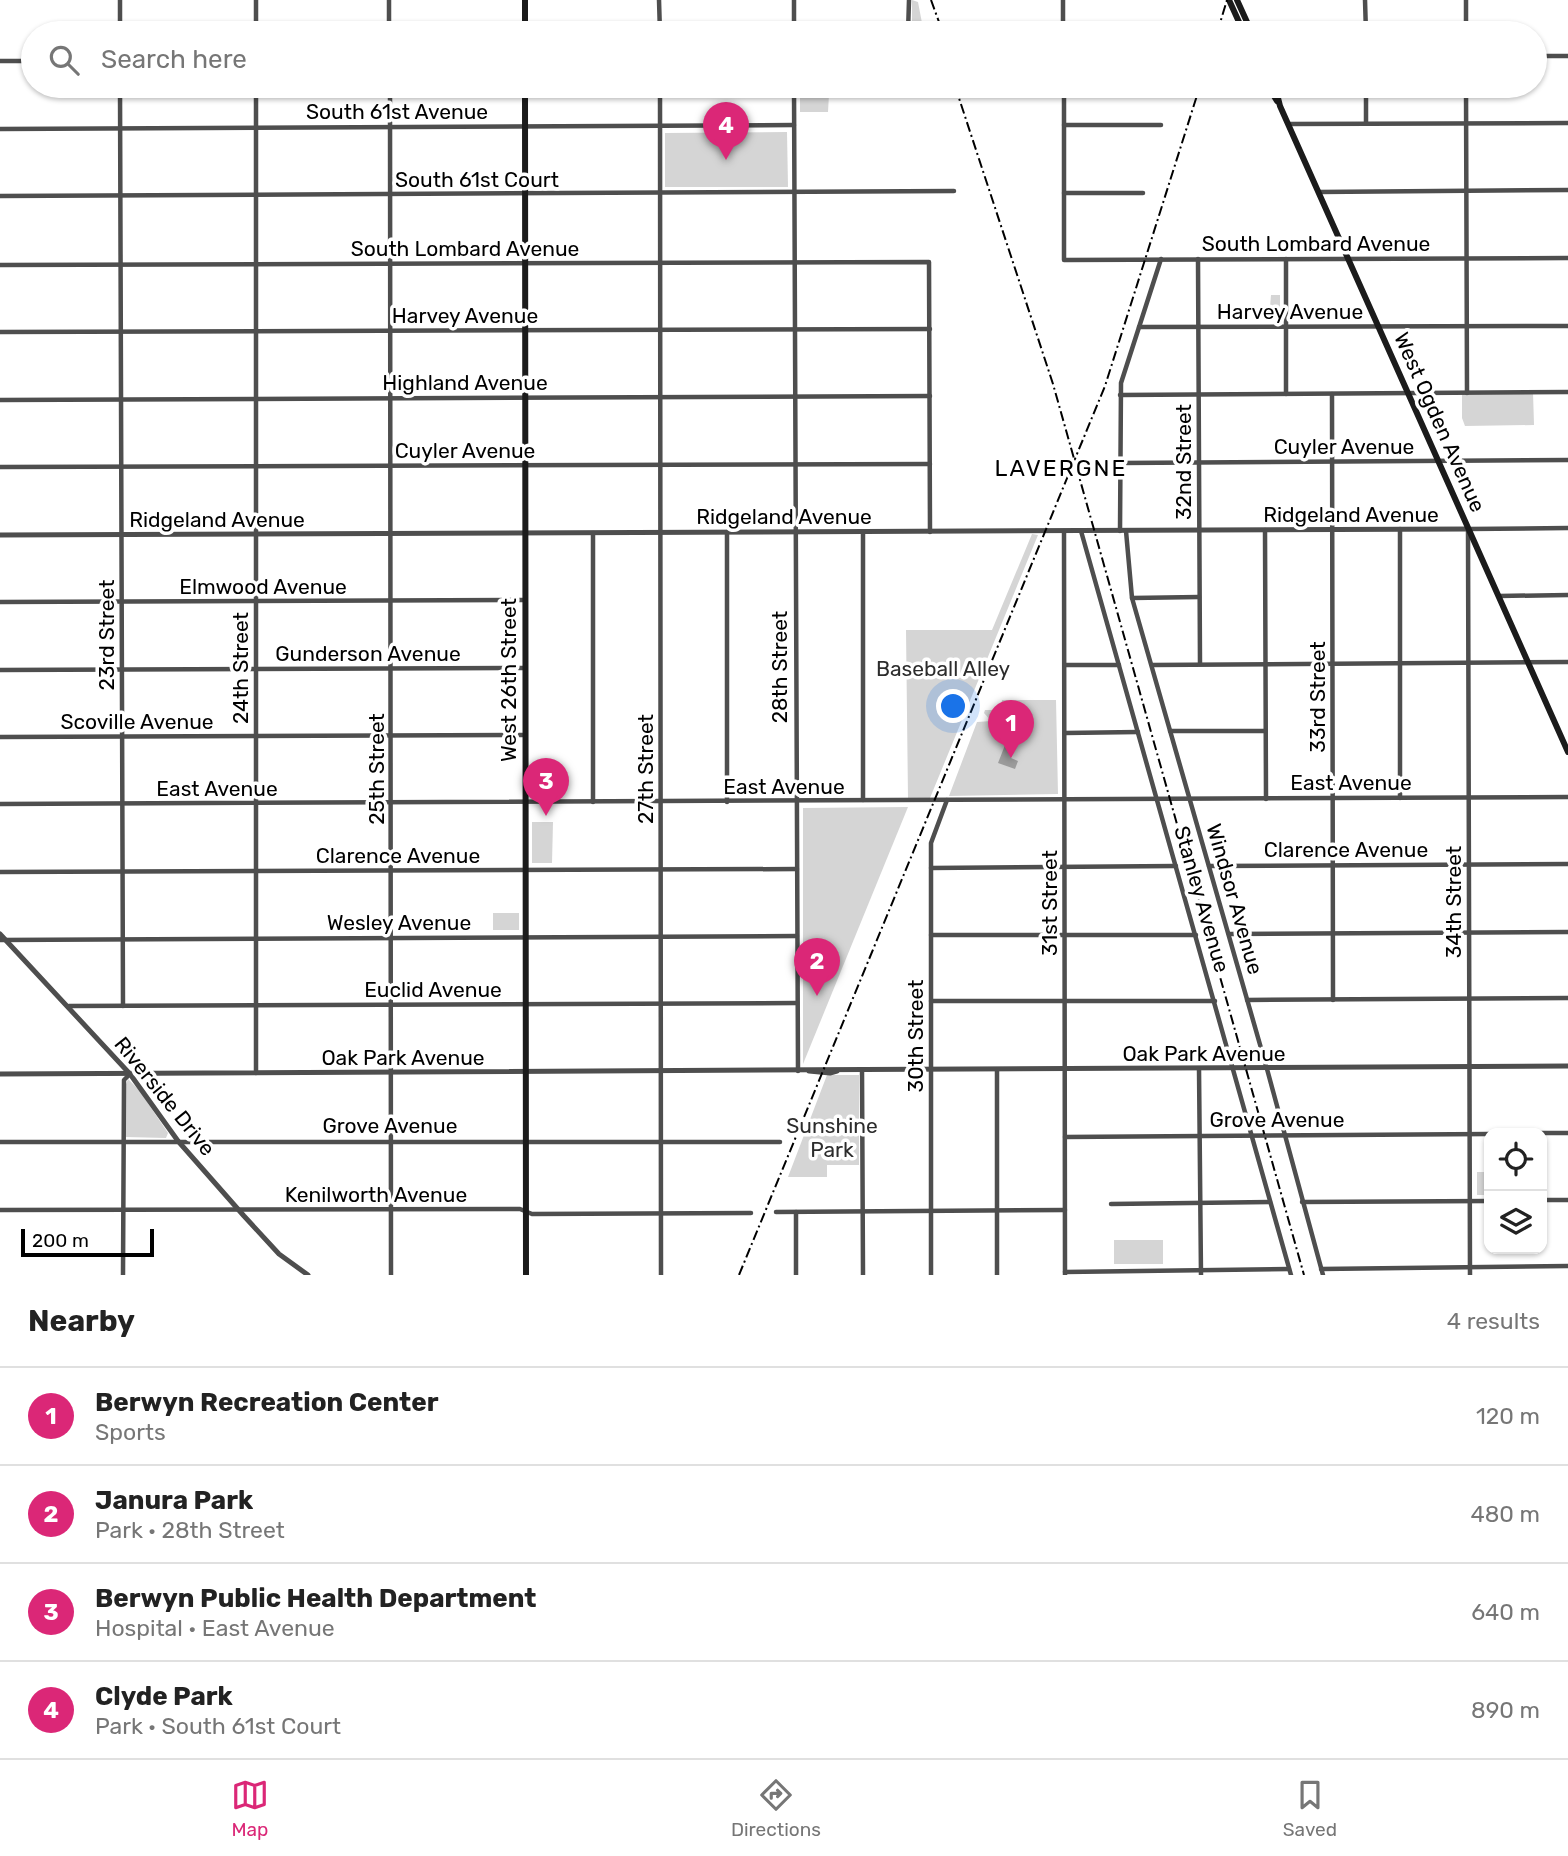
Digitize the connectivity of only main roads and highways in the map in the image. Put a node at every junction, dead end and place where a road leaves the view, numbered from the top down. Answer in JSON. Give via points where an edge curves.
{"nodes":[{"id":1,"x":525,"y":0,"type":"edge"},
{"id":2,"x":1228,"y":0,"type":"edge"},
{"id":3,"x":1237,"y":0,"type":"edge"},
{"id":4,"x":525,"y":21,"type":"edge"},
{"id":5,"x":1238,"y":21,"type":"edge"},
{"id":6,"x":1247,"y":21,"type":"edge"},
{"id":7,"x":525,"y":98,"type":"edge"},
{"id":8,"x":1275,"y":98,"type":"edge"},
{"id":9,"x":1278,"y":98,"type":"edge"},
{"id":10,"x":1280,"y":106,"type":"junction"},
{"id":11,"x":1568,"y":752,"type":"edge"},
{"id":12,"x":526,"y":1275,"type":"edge"}],
"edges":[{"from":1,"to":4,"type":"main road"},
{"from":2,"to":5,"type":"main road"},
{"from":3,"to":6,"type":"main road"},
{"from":7,"to":12,"type":"main road","name":"West 26th Street"},
{"from":8,"to":10,"type":"main road","name":"West Ogden Avenue"},
{"from":9,"to":10,"type":"main road","name":"West Ogden Avenue"},
{"from":10,"to":11,"type":"main road","name":"West Ogden Avenue"}]}
